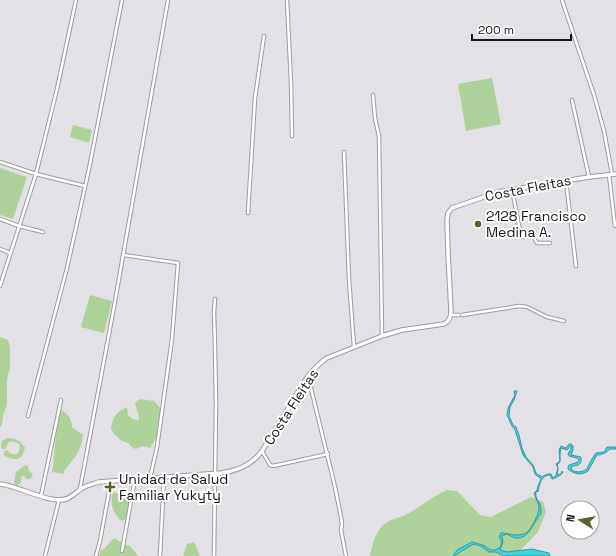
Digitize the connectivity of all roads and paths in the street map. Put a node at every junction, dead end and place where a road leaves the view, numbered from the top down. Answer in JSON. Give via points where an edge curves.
{"nodes":[{"id":1,"x":76,"y":0,"type":"edge"},
{"id":2,"x":122,"y":0,"type":"edge"},
{"id":3,"x":168,"y":0,"type":"edge"},
{"id":4,"x":286,"y":0,"type":"edge"},
{"id":5,"x":562,"y":0,"type":"edge"},
{"id":6,"x":264,"y":36,"type":"dead end"},
{"id":7,"x":373,"y":95,"type":"dead end"},
{"id":8,"x":572,"y":100,"type":"dead end"},
{"id":9,"x":292,"y":136,"type":"dead end"},
{"id":10,"x":344,"y":152,"type":"dead end"},
{"id":11,"x":0,"y":162,"type":"edge"},
{"id":12,"x":36,"y":174,"type":"junction"},
{"id":13,"x":612,"y":174,"type":"edge"},
{"id":14,"x":589,"y":176,"type":"junction"},
{"id":15,"x":566,"y":180,"type":"junction"},
{"id":16,"x":85,"y":186,"type":"junction"},
{"id":17,"x":512,"y":189,"type":"junction"},
{"id":18,"x":248,"y":213,"type":"dead end"},
{"id":19,"x":0,"y":219,"type":"edge"},
{"id":20,"x":19,"y":226,"type":"junction"},
{"id":21,"x":615,"y":226,"type":"edge"},
{"id":22,"x":43,"y":232,"type":"dead end"},
{"id":23,"x":550,"y":243,"type":"dead end"},
{"id":24,"x":0,"y":249,"type":"edge"},
{"id":25,"x":10,"y":253,"type":"junction"},
{"id":26,"x":124,"y":255,"type":"junction"},
{"id":27,"x":576,"y":266,"type":"dead end"},
{"id":28,"x":0,"y":286,"type":"edge"},
{"id":29,"x":215,"y":299,"type":"dead end"},
{"id":30,"x":451,"y":315,"type":"junction"},
{"id":31,"x":564,"y":321,"type":"dead end"},
{"id":32,"x":382,"y":336,"type":"junction"},
{"id":33,"x":354,"y":347,"type":"junction"},
{"id":34,"x":308,"y":376,"type":"junction"},
{"id":35,"x":61,"y":400,"type":"dead end"},
{"id":36,"x":28,"y":416,"type":"dead end"},
{"id":37,"x":262,"y":451,"type":"junction"},
{"id":38,"x":328,"y":454,"type":"junction"},
{"id":39,"x":215,"y":473,"type":"junction"},
{"id":40,"x":164,"y":477,"type":"junction"},
{"id":41,"x":150,"y":478,"type":"junction"},
{"id":42,"x":135,"y":479,"type":"junction"},
{"id":43,"x":111,"y":481,"type":"junction"},
{"id":44,"x":0,"y":484,"type":"edge"},
{"id":45,"x":80,"y":490,"type":"junction"},
{"id":46,"x":41,"y":496,"type":"junction"},
{"id":47,"x":59,"y":500,"type":"junction"},
{"id":48,"x":122,"y":551,"type":"dead end"},
{"id":49,"x":45,"y":556,"type":"edge"},
{"id":50,"x":96,"y":556,"type":"edge"},
{"id":51,"x":160,"y":556,"type":"edge"},
{"id":52,"x":214,"y":556,"type":"edge"},
{"id":53,"x":346,"y":556,"type":"edge"}],
"edges":[{"from":1,"to":12,"type":"street"},
{"from":2,"to":16,"type":"street"},
{"from":3,"to":26,"type":"street"},
{"from":4,"to":9,"type":"street"},
{"from":5,"to":13,"type":"street","via":[[594,95]]},
{"from":6,"to":18,"type":"street","via":[[255,98]]},
{"from":7,"to":32,"type":"street","via":[[379,136]]},
{"from":8,"to":14,"type":"street"},
{"from":10,"to":33,"type":"street"},
{"from":11,"to":12,"type":"street"},
{"from":12,"to":16,"type":"street"},
{"from":12,"to":20,"type":"street"},
{"from":13,"to":14,"type":"main road","name":"Costa Fleitas"},
{"from":13,"to":21,"type":"street"},
{"from":14,"to":15,"type":"main road","name":"Costa Fleitas"},
{"from":15,"to":17,"type":"main road","name":"Costa Fleitas"},
{"from":15,"to":27,"type":"street"},
{"from":16,"to":36,"type":"street","via":[[67,268]]},
{"from":17,"to":23,"type":"street","via":[[521,236],[533,236],[537,243]]},
{"from":17,"to":30,"type":"main road","name":"Costa Fleitas","via":[[457,205],[448,213]]},
{"from":19,"to":20,"type":"street"},
{"from":20,"to":22,"type":"street"},
{"from":20,"to":25,"type":"street"},
{"from":24,"to":25,"type":"street"},
{"from":25,"to":28,"type":"street"},
{"from":26,"to":41,"type":"street","via":[[178,263],[171,346],[157,447]]},
{"from":26,"to":45,"type":"street"},
{"from":29,"to":39,"type":"street"},
{"from":30,"to":31,"type":"street","via":[[519,306]]},
{"from":30,"to":32,"type":"main road","name":"Costa Fleitas","via":[[444,324],[402,330]]},
{"from":32,"to":33,"type":"main road","name":"Costa Fleitas"},
{"from":33,"to":34,"type":"main road","name":"Costa Fleitas","via":[[327,358]]},
{"from":34,"to":37,"type":"main road","name":"Costa Fleitas"},
{"from":34,"to":38,"type":"street"},
{"from":35,"to":46,"type":"street"},
{"from":37,"to":38,"type":"street","via":[[273,466]]},
{"from":37,"to":39,"type":"main road","name":"Costa Fleitas","via":[[255,460],[246,465],[232,471]]},
{"from":38,"to":53,"type":"street"},
{"from":39,"to":40,"type":"main road","name":"Costa Fleitas"},
{"from":39,"to":52,"type":"street"},
{"from":40,"to":41,"type":"main road","name":"Costa Fleitas"},
{"from":40,"to":51,"type":"street"},
{"from":41,"to":42,"type":"main road","name":"Costa Fleitas"},
{"from":42,"to":43,"type":"main road","name":"Costa Fleitas"},
{"from":42,"to":48,"type":"street"},
{"from":43,"to":45,"type":"main road","name":"Costa Fleitas","via":[[91,484]]},
{"from":43,"to":50,"type":"street"},
{"from":44,"to":46,"type":"main road"},
{"from":45,"to":47,"type":"main road","name":"Costa Fleitas","via":[[68,498]]},
{"from":46,"to":47,"type":"main road"},
{"from":47,"to":49,"type":"street"}]}
